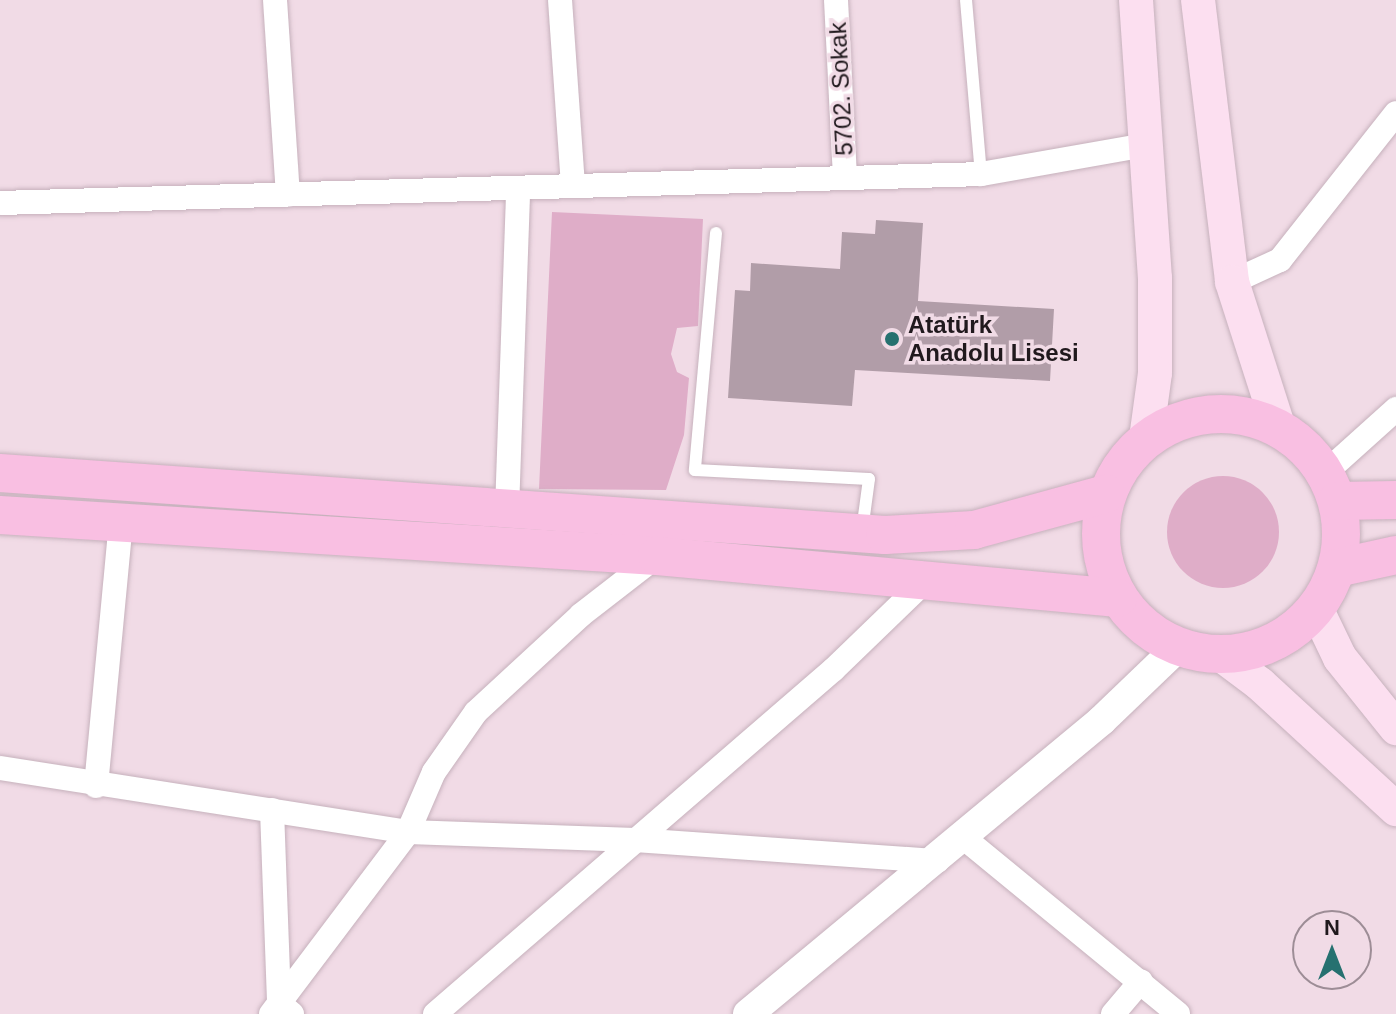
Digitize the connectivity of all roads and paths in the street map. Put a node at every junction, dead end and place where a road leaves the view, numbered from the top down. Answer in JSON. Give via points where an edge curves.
{"nodes":[{"id":1,"x":275,"y":0,"type":"edge"},
{"id":2,"x":560,"y":0,"type":"edge"},
{"id":3,"x":836,"y":0,"type":"edge"},
{"id":4,"x":966,"y":0,"type":"edge"},
{"id":5,"x":1136,"y":0,"type":"edge"},
{"id":6,"x":1198,"y":0,"type":"edge"},
{"id":7,"x":1396,"y":113,"type":"edge"},
{"id":8,"x":1146,"y":145,"type":"junction"},
{"id":9,"x":981,"y":174,"type":"junction"},
{"id":10,"x":845,"y":178,"type":"junction"},
{"id":11,"x":573,"y":186,"type":"junction"},
{"id":12,"x":518,"y":188,"type":"junction"},
{"id":13,"x":288,"y":195,"type":"junction"},
{"id":14,"x":0,"y":203,"type":"edge"},
{"id":15,"x":716,"y":233,"type":"dead end"},
{"id":16,"x":1232,"y":282,"type":"junction"},
{"id":17,"x":1396,"y":409,"type":"edge"},
{"id":18,"x":1279,"y":428,"type":"junction"},
{"id":19,"x":1146,"y":439,"type":"junction"},
{"id":20,"x":0,"y":473,"type":"edge"},
{"id":21,"x":1331,"y":487,"type":"junction"},
{"id":22,"x":1106,"y":494,"type":"junction"},
{"id":23,"x":1396,"y":500,"type":"edge"},
{"id":24,"x":507,"y":510,"type":"junction"},
{"id":25,"x":0,"y":515,"type":"edge"},
{"id":26,"x":121,"y":523,"type":"junction"},
{"id":27,"x":862,"y":534,"type":"junction"},
{"id":28,"x":1396,"y":555,"type":"edge"},
{"id":29,"x":657,"y":556,"type":"junction"},
{"id":30,"x":1337,"y":568,"type":"junction"},
{"id":31,"x":924,"y":582,"type":"junction"},
{"id":32,"x":1118,"y":598,"type":"junction"},
{"id":33,"x":1316,"y":608,"type":"junction"},
{"id":34,"x":1178,"y":647,"type":"junction"},
{"id":35,"x":1220,"y":654,"type":"junction"},
{"id":36,"x":1396,"y":728,"type":"edge"},
{"id":37,"x":0,"y":768,"type":"edge"},
{"id":38,"x":96,"y":786,"type":"junction"},
{"id":39,"x":1396,"y":809,"type":"edge"},
{"id":40,"x":272,"y":810,"type":"junction"},
{"id":41,"x":408,"y":832,"type":"junction"},
{"id":42,"x":964,"y":838,"type":"junction"},
{"id":43,"x":635,"y":840,"type":"junction"},
{"id":44,"x":937,"y":861,"type":"junction"},
{"id":45,"x":1141,"y":981,"type":"junction"},
{"id":46,"x":281,"y":1010,"type":"edge"},
{"id":47,"x":435,"y":1014,"type":"edge"},
{"id":48,"x":748,"y":1014,"type":"edge"},
{"id":49,"x":1113,"y":1014,"type":"edge"},
{"id":50,"x":1178,"y":1014,"type":"edge"}],
"edges":[{"from":1,"to":13,"type":"street"},
{"from":2,"to":11,"type":"street"},
{"from":3,"to":10,"type":"street","name":"5702. Sokak"},
{"from":4,"to":9,"type":"lane"},
{"from":5,"to":8,"type":"main road"},
{"from":6,"to":16,"type":"main road"},
{"from":7,"to":16,"type":"street","via":[[1280,260]]},
{"from":8,"to":9,"type":"street"},
{"from":8,"to":19,"type":"main road","via":[[1155,278],[1155,373]]},
{"from":9,"to":10,"type":"street"},
{"from":10,"to":11,"type":"street"},
{"from":11,"to":12,"type":"street"},
{"from":12,"to":13,"type":"street"},
{"from":12,"to":24,"type":"street"},
{"from":13,"to":14,"type":"street"},
{"from":15,"to":27,"type":"lane","via":[[695,470],[869,479]]},
{"from":16,"to":18,"type":"main road"},
{"from":17,"to":21,"type":"street"},
{"from":18,"to":19,"type":"main road","via":[[1224,414],[1186,418]]},
{"from":18,"to":21,"type":"main road","via":[[1302,445]]},
{"from":19,"to":22,"type":"main road","via":[[1119,469]]},
{"from":20,"to":24,"type":"main road"},
{"from":21,"to":23,"type":"main road"},
{"from":21,"to":30,"type":"main road"},
{"from":22,"to":27,"type":"main road","via":[[974,530]]},
{"from":22,"to":32,"type":"main road","via":[[1100,530],[1103,565]]},
{"from":24,"to":27,"type":"main road"},
{"from":25,"to":26,"type":"main road"},
{"from":26,"to":29,"type":"main road"},
{"from":26,"to":38,"type":"street"},
{"from":28,"to":30,"type":"main road"},
{"from":29,"to":31,"type":"main road"},
{"from":29,"to":41,"type":"street","via":[[581,615],[476,712],[434,772]]},
{"from":30,"to":33,"type":"main road"},
{"from":31,"to":32,"type":"main road"},
{"from":31,"to":43,"type":"street","via":[[834,669]]},
{"from":32,"to":34,"type":"main road","via":[[1144,627]]},
{"from":33,"to":35,"type":"main road","via":[[1301,624],[1264,646]]},
{"from":33,"to":36,"type":"main road","via":[[1340,658]]},
{"from":34,"to":35,"type":"main road"},
{"from":34,"to":42,"type":"street"},
{"from":35,"to":39,"type":"main road"},
{"from":37,"to":38,"type":"street"},
{"from":38,"to":40,"type":"street"},
{"from":40,"to":41,"type":"street"},
{"from":40,"to":46,"type":"street"},
{"from":41,"to":43,"type":"street"},
{"from":41,"to":46,"type":"street"},
{"from":42,"to":44,"type":"street"},
{"from":42,"to":45,"type":"street"},
{"from":43,"to":44,"type":"street"},
{"from":43,"to":47,"type":"street"},
{"from":44,"to":48,"type":"street"},
{"from":45,"to":49,"type":"street"},
{"from":45,"to":50,"type":"street"}]}
